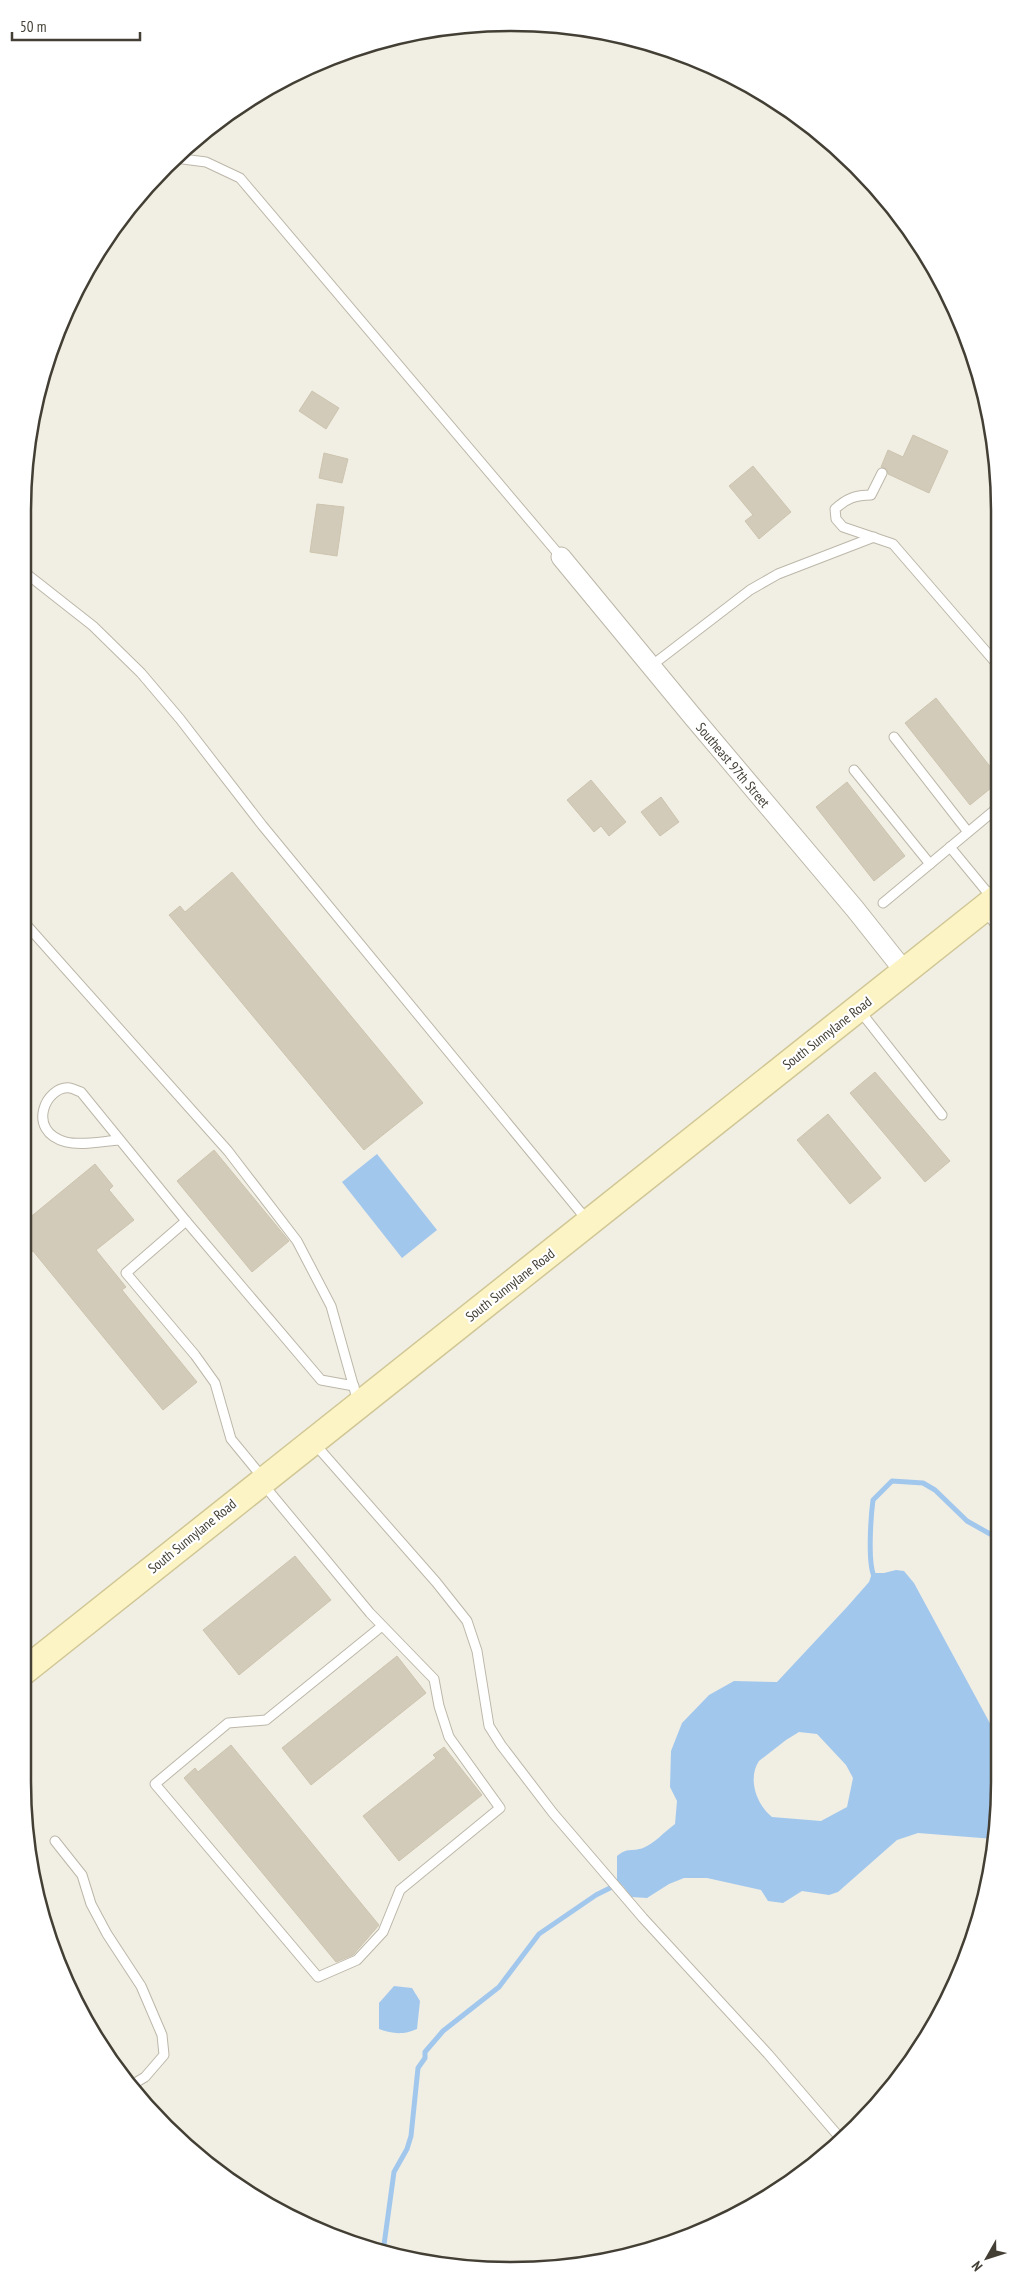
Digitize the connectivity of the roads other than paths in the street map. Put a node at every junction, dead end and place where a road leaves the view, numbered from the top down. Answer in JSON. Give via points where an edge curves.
{"nodes":[{"id":1,"x":185,"y":159,"type":"edge"},
{"id":2,"x":882,"y":473,"type":"dead end"},
{"id":3,"x":874,"y":537,"type":"junction"},
{"id":4,"x":561,"y":557,"type":"joint"},
{"id":5,"x":31,"y":578,"type":"edge"},
{"id":6,"x":991,"y":657,"type":"edge"},
{"id":7,"x":651,"y":666,"type":"junction"},
{"id":8,"x":894,"y":737,"type":"dead end"},
{"id":9,"x":854,"y":770,"type":"dead end"},
{"id":10,"x":991,"y":813,"type":"edge"},
{"id":11,"x":968,"y":832,"type":"junction"},
{"id":12,"x":950,"y":847,"type":"junction"},
{"id":13,"x":930,"y":864,"type":"junction"},
{"id":14,"x":883,"y":903,"type":"dead end"},
{"id":15,"x":991,"y":905,"type":"edge"},
{"id":16,"x":991,"y":909,"type":"edge"},
{"id":17,"x":31,"y":931,"type":"edge"},
{"id":18,"x":905,"y":972,"type":"junction"},
{"id":19,"x":859,"y":1008,"type":"junction"},
{"id":20,"x":942,"y":1115,"type":"dead end"},
{"id":21,"x":120,"y":1140,"type":"junction"},
{"id":22,"x":186,"y":1221,"type":"junction"},
{"id":23,"x":588,"y":1222,"type":"junction"},
{"id":24,"x":356,"y":1395,"type":"junction"},
{"id":25,"x":312,"y":1441,"type":"junction"},
{"id":26,"x":262,"y":1481,"type":"junction"},
{"id":27,"x":382,"y":1626,"type":"junction"},
{"id":28,"x":31,"y":1665,"type":"edge"},
{"id":29,"x":55,"y":1841,"type":"dead end"},
{"id":30,"x":137,"y":2082,"type":"edge"},
{"id":31,"x":837,"y":2134,"type":"edge"}],
"edges":[{"from":1,"to":4,"type":"lane","via":[[206,162],[240,178]]},
{"from":2,"to":3,"type":"lane","via":[[871,495],[857,495],[836,509],[836,519],[843,527]]},
{"from":3,"to":6,"type":"lane","via":[[893,544]]},
{"from":3,"to":7,"type":"lane","via":[[778,574],[750,590]]},
{"from":4,"to":7,"type":"street","name":"Southeast 97th Street"},
{"from":5,"to":23,"type":"lane","via":[[93,626],[141,673]]},
{"from":7,"to":18,"type":"street","name":"Southeast 97th Street"},
{"from":8,"to":11,"type":"lane"},
{"from":9,"to":13,"type":"lane"},
{"from":10,"to":11,"type":"lane"},
{"from":11,"to":12,"type":"lane"},
{"from":12,"to":13,"type":"lane"},
{"from":12,"to":15,"type":"lane"},
{"from":13,"to":14,"type":"lane"},
{"from":16,"to":18,"type":"street","name":"South Sunnylane Road"},
{"from":17,"to":24,"type":"lane","via":[[228,1151],[297,1241],[331,1306]]},
{"from":18,"to":19,"type":"street","name":"South Sunnylane Road"},
{"from":19,"to":20,"type":"lane"},
{"from":19,"to":23,"type":"street","name":"South Sunnylane Road"},
{"from":21,"to":21,"type":"lane","via":[[81,1092],[68,1088],[59,1092],[48,1100],[42,1110],[43,1123],[52,1137],[67,1142]]},
{"from":21,"to":22,"type":"lane"},
{"from":22,"to":24,"type":"lane","via":[[321,1380]]},
{"from":22,"to":26,"type":"lane","via":[[126,1273],[215,1383],[231,1439]]},
{"from":23,"to":24,"type":"street","name":"South Sunnylane Road"},
{"from":24,"to":25,"type":"street","name":"South Sunnylane Road"},
{"from":25,"to":26,"type":"street","name":"South Sunnylane Road"},
{"from":25,"to":31,"type":"lane","via":[[467,1621],[477,1651],[490,1726],[501,1746],[553,1813],[643,1918]]},
{"from":26,"to":27,"type":"lane"},
{"from":26,"to":28,"type":"street","name":"South Sunnylane Road"},
{"from":27,"to":27,"type":"lane","via":[[434,1679],[449,1737],[500,1808],[400,1890],[383,1932],[357,1960],[318,1977],[155,1784],[228,1723],[266,1720]]},
{"from":29,"to":30,"type":"lane","via":[[82,1875],[91,1904],[141,1986],[162,2035],[164,2055]]}]}
